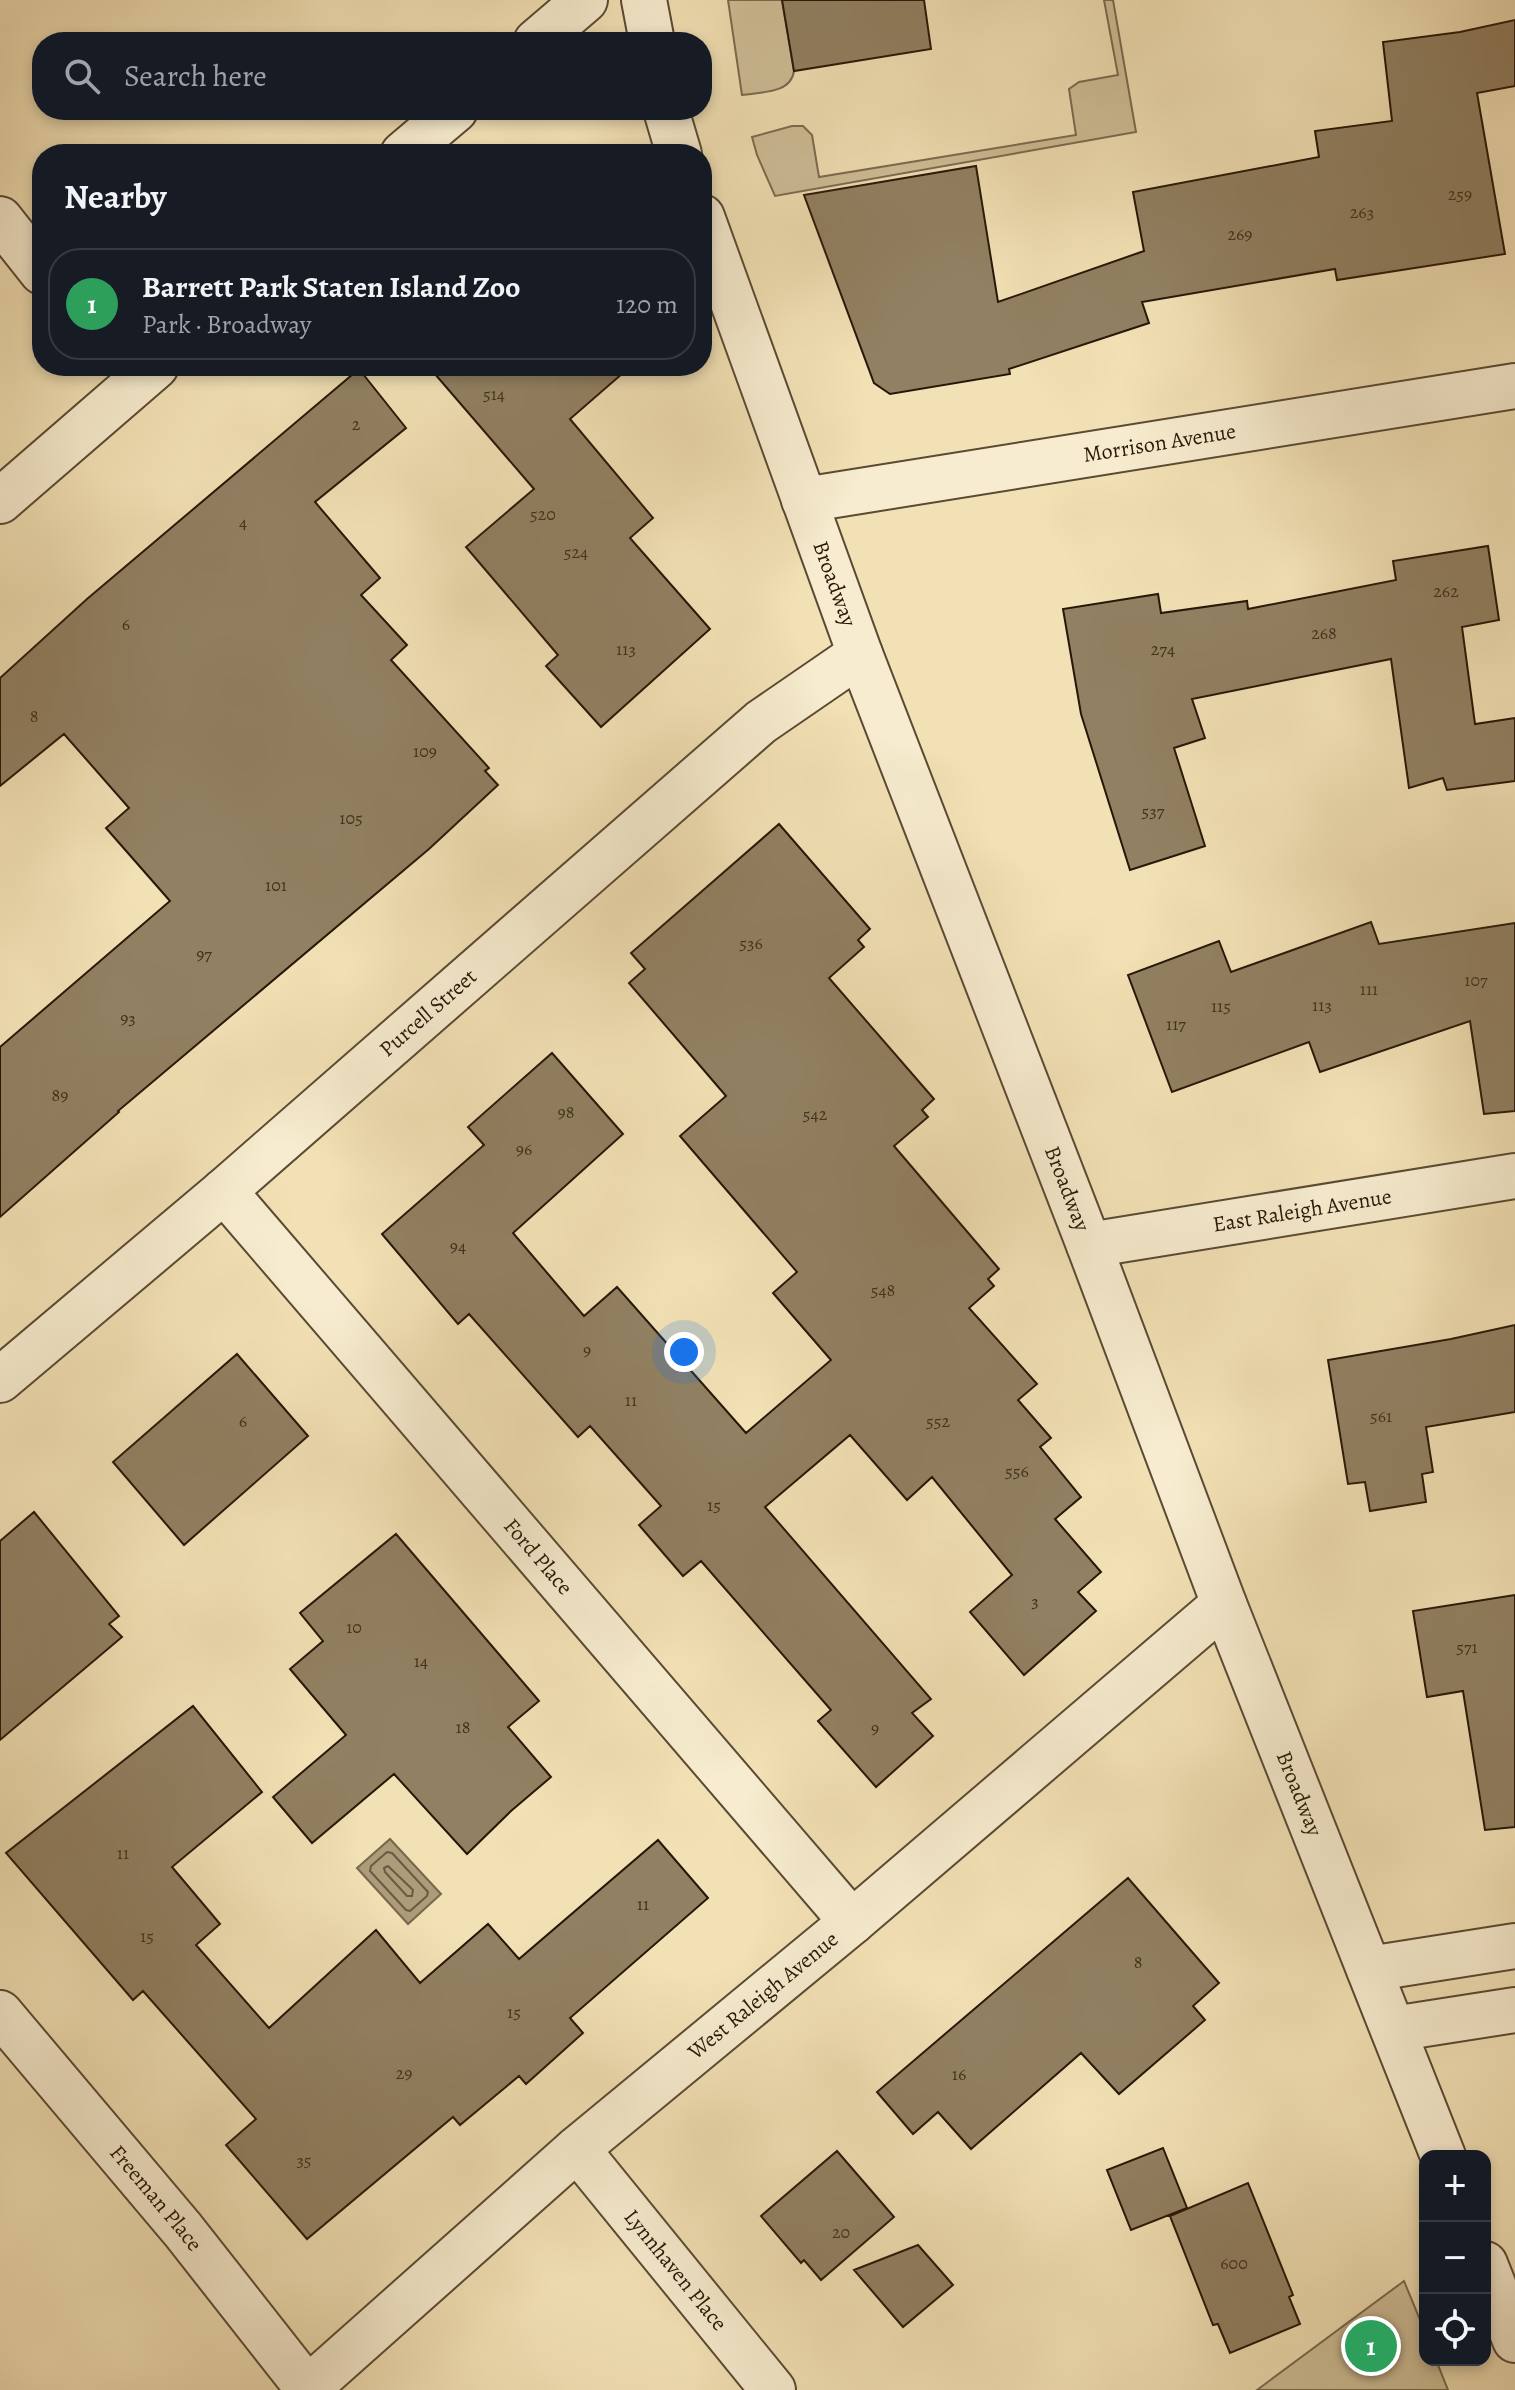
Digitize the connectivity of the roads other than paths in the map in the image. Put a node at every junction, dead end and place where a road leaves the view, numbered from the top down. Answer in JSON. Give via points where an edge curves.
{"nodes":[{"id":1,"x":585,"y":0,"type":"edge"},
{"id":2,"x":644,"y":0,"type":"edge"},
{"id":3,"x":548,"y":32,"type":"edge"},
{"id":4,"x":650,"y":32,"type":"edge"},
{"id":5,"x":443,"y":120,"type":"edge"},
{"id":6,"x":669,"y":120,"type":"edge"},
{"id":7,"x":415,"y":144,"type":"edge"},
{"id":8,"x":676,"y":144,"type":"edge"},
{"id":9,"x":0,"y":219,"type":"edge"},
{"id":10,"x":712,"y":245,"type":"edge"},
{"id":11,"x":32,"y":259,"type":"edge"},
{"id":12,"x":131,"y":376,"type":"edge"},
{"id":13,"x":1515,"y":386,"type":"edge"},
{"id":14,"x":804,"y":500,"type":"junction"},
{"id":15,"x":0,"y":501,"type":"edge"},
{"id":16,"x":860,"y":654,"type":"junction"},
{"id":17,"x":1515,"y":1176,"type":"edge"},
{"id":18,"x":224,"y":1191,"type":"junction"},
{"id":19,"x":1089,"y":1245,"type":"junction"},
{"id":20,"x":0,"y":1380,"type":"edge"},
{"id":21,"x":1224,"y":1604,"type":"junction"},
{"id":22,"x":852,"y":1922,"type":"junction"},
{"id":23,"x":1515,"y":1946,"type":"edge"},
{"id":24,"x":1369,"y":1969,"type":"junction"},
{"id":25,"x":1515,"y":2010,"type":"edge"},
{"id":26,"x":0,"y":2013,"type":"edge"},
{"id":27,"x":1393,"y":2029,"type":"junction"},
{"id":28,"x":577,"y":2149,"type":"junction"},
{"id":29,"x":1441,"y":2150,"type":"edge"},
{"id":30,"x":1491,"y":2279,"type":"edge"},
{"id":31,"x":1515,"y":2340,"type":"edge"},
{"id":32,"x":307,"y":2389,"type":"edge"},
{"id":33,"x":773,"y":2390,"type":"edge"}],
"edges":[{"from":1,"to":3,"type":"street"},
{"from":2,"to":4,"type":"street"},
{"from":5,"to":7,"type":"street"},
{"from":6,"to":8,"type":"street"},
{"from":9,"to":11,"type":"street"},
{"from":10,"to":14,"type":"street","name":"Broadway"},
{"from":12,"to":15,"type":"street"},
{"from":13,"to":14,"type":"street","name":"Morrison Avenue"},
{"from":14,"to":16,"type":"street","name":"Broadway"},
{"from":16,"to":18,"type":"street","name":"Purcell Street","via":[[761,722]]},
{"from":16,"to":19,"type":"street","name":"Broadway"},
{"from":17,"to":19,"type":"street","name":"East Raleigh Avenue"},
{"from":18,"to":20,"type":"street","name":"Purcell Street"},
{"from":18,"to":22,"type":"street","name":"Ford Place"},
{"from":19,"to":21,"type":"street","name":"Broadway"},
{"from":21,"to":22,"type":"street","name":"West Raleigh Avenue"},
{"from":21,"to":24,"type":"street","name":"Broadway"},
{"from":22,"to":28,"type":"street","name":"West Raleigh Avenue"},
{"from":23,"to":24,"type":"street"},
{"from":24,"to":27,"type":"street","name":"Broadway"},
{"from":25,"to":27,"type":"street"},
{"from":26,"to":32,"type":"street","name":"Freeman Place","via":[[183,2230]]},
{"from":27,"to":29,"type":"street","name":"Broadway"},
{"from":28,"to":32,"type":"street","name":"West Raleigh Avenue"},
{"from":28,"to":33,"type":"street","name":"Lynnhaven Place"},
{"from":30,"to":31,"type":"street"}]}
